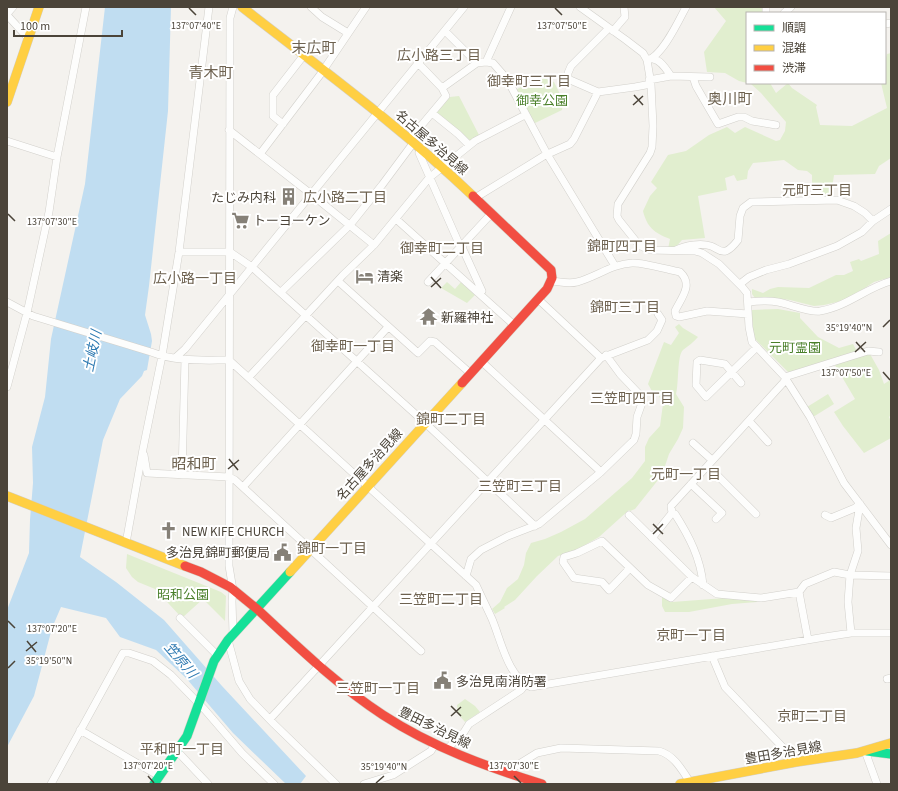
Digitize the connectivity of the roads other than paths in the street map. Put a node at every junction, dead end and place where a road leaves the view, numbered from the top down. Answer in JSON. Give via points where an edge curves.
{"nodes":[{"id":1,"x":39,"y":7,"type":"edge"},
{"id":2,"x":86,"y":7,"type":"edge"},
{"id":3,"x":209,"y":7,"type":"edge"},
{"id":4,"x":232,"y":7,"type":"edge"},
{"id":5,"x":242,"y":7,"type":"edge"},
{"id":6,"x":311,"y":7,"type":"edge"},
{"id":7,"x":366,"y":7,"type":"edge"},
{"id":8,"x":464,"y":7,"type":"edge"},
{"id":9,"x":511,"y":7,"type":"edge"},
{"id":10,"x":580,"y":7,"type":"edge"},
{"id":11,"x":624,"y":7,"type":"edge"},
{"id":12,"x":686,"y":7,"type":"edge"},
{"id":13,"x":9,"y":12,"type":"edge"},
{"id":14,"x":611,"y":29,"type":"junction"},
{"id":15,"x":444,"y":31,"type":"junction"},
{"id":16,"x":348,"y":33,"type":"junction"},
{"id":17,"x":28,"y":38,"type":"junction"},
{"id":18,"x":304,"y":55,"type":"junction"},
{"id":19,"x":650,"y":60,"type":"junction"},
{"id":20,"x":486,"y":62,"type":"junction"},
{"id":21,"x":418,"y":63,"type":"junction"},
{"id":22,"x":477,"y":64,"type":"junction"},
{"id":23,"x":323,"y":70,"type":"junction"},
{"id":24,"x":671,"y":76,"type":"junction"},
{"id":25,"x":693,"y":77,"type":"junction"},
{"id":26,"x":710,"y":77,"type":"dead end"},
{"id":27,"x":650,"y":82,"type":"junction"},
{"id":28,"x":442,"y":88,"type":"junction"},
{"id":29,"x":598,"y":92,"type":"junction"},
{"id":30,"x":7,"y":102,"type":"edge"},
{"id":31,"x":377,"y":113,"type":"junction"},
{"id":32,"x":432,"y":113,"type":"junction"},
{"id":33,"x":525,"y":115,"type":"junction"},
{"id":34,"x":284,"y":124,"type":"junction"},
{"id":35,"x":776,"y":125,"type":"dead end"},
{"id":36,"x":229,"y":130,"type":"junction"},
{"id":37,"x":412,"y":140,"type":"junction"},
{"id":38,"x":7,"y":141,"type":"edge"},
{"id":39,"x":469,"y":145,"type":"junction"},
{"id":40,"x":419,"y":153,"type":"dead end"},
{"id":41,"x":260,"y":154,"type":"junction"},
{"id":42,"x":547,"y":154,"type":"junction"},
{"id":43,"x":58,"y":157,"type":"junction"},
{"id":44,"x":443,"y":167,"type":"junction"},
{"id":45,"x":430,"y":178,"type":"junction"},
{"id":46,"x":311,"y":194,"type":"junction"},
{"id":47,"x":474,"y":198,"type":"junction"},
{"id":48,"x":891,"y":209,"type":"edge"},
{"id":49,"x":491,"y":214,"type":"junction"},
{"id":50,"x":396,"y":219,"type":"junction"},
{"id":51,"x":873,"y":221,"type":"junction"},
{"id":52,"x":350,"y":225,"type":"junction"},
{"id":53,"x":374,"y":245,"type":"junction"},
{"id":54,"x":461,"y":246,"type":"junction"},
{"id":55,"x":674,"y":251,"type":"junction"},
{"id":56,"x":179,"y":252,"type":"junction"},
{"id":57,"x":230,"y":252,"type":"junction"},
{"id":58,"x":445,"y":263,"type":"junction"},
{"id":59,"x":615,"y":266,"type":"junction"},
{"id":60,"x":252,"y":267,"type":"junction"},
{"id":61,"x":553,"y":281,"type":"junction"},
{"id":62,"x":891,"y":281,"type":"edge"},
{"id":63,"x":338,"y":282,"type":"junction"},
{"id":64,"x":428,"y":282,"type":"dead end"},
{"id":65,"x":740,"y":284,"type":"junction"},
{"id":66,"x":482,"y":291,"type":"dead end"},
{"id":67,"x":281,"y":292,"type":"junction"},
{"id":68,"x":230,"y":295,"type":"junction"},
{"id":69,"x":538,"y":299,"type":"junction"},
{"id":70,"x":7,"y":302,"type":"edge"},
{"id":71,"x":748,"y":302,"type":"junction"},
{"id":72,"x":30,"y":314,"type":"junction"},
{"id":73,"x":658,"y":314,"type":"dead end"},
{"id":74,"x":748,"y":314,"type":"junction"},
{"id":75,"x":306,"y":316,"type":"junction"},
{"id":76,"x":514,"y":325,"type":"junction"},
{"id":77,"x":388,"y":327,"type":"junction"},
{"id":78,"x":757,"y":347,"type":"junction"},
{"id":79,"x":879,"y":352,"type":"dead end"},
{"id":80,"x":162,"y":356,"type":"junction"},
{"id":81,"x":604,"y":357,"type":"junction"},
{"id":82,"x":175,"y":358,"type":"junction"},
{"id":83,"x":185,"y":359,"type":"junction"},
{"id":84,"x":229,"y":360,"type":"junction"},
{"id":85,"x":481,"y":361,"type":"junction"},
{"id":86,"x":356,"y":362,"type":"junction"},
{"id":87,"x":731,"y":372,"type":"junction"},
{"id":88,"x":470,"y":373,"type":"junction"},
{"id":89,"x":249,"y":378,"type":"junction"},
{"id":90,"x":786,"y":379,"type":"junction"},
{"id":91,"x":741,"y":383,"type":"dead end"},
{"id":92,"x":7,"y":387,"type":"edge"},
{"id":93,"x":545,"y":420,"type":"junction"},
{"id":94,"x":749,"y":421,"type":"junction"},
{"id":95,"x":424,"y":423,"type":"junction"},
{"id":96,"x":300,"y":424,"type":"junction"},
{"id":97,"x":768,"y":442,"type":"dead end"},
{"id":98,"x":693,"y":443,"type":"dead end"},
{"id":99,"x":143,"y":449,"type":"junction"},
{"id":100,"x":710,"y":463,"type":"junction"},
{"id":101,"x":601,"y":472,"type":"junction"},
{"id":102,"x":182,"y":475,"type":"junction"},
{"id":103,"x":229,"y":477,"type":"junction"},
{"id":104,"x":488,"y":482,"type":"junction"},
{"id":105,"x":691,"y":484,"type":"junction"},
{"id":106,"x":368,"y":486,"type":"junction"},
{"id":107,"x":243,"y":487,"type":"junction"},
{"id":108,"x":7,"y":496,"type":"edge"},
{"id":109,"x":860,"y":504,"type":"junction"},
{"id":110,"x":672,"y":513,"type":"junction"},
{"id":111,"x":756,"y":514,"type":"dead end"},
{"id":112,"x":629,"y":515,"type":"dead end"},
{"id":113,"x":825,"y":515,"type":"dead end"},
{"id":114,"x":716,"y":519,"type":"dead end"},
{"id":115,"x":535,"y":526,"type":"junction"},
{"id":116,"x":652,"y":538,"type":"junction"},
{"id":117,"x":124,"y":542,"type":"junction"},
{"id":118,"x":430,"y":544,"type":"junction"},
{"id":119,"x":891,"y":545,"type":"edge"},
{"id":120,"x":310,"y":549,"type":"junction"},
{"id":121,"x":630,"y":568,"type":"junction"},
{"id":122,"x":850,"y":575,"type":"junction"},
{"id":123,"x":466,"y":576,"type":"junction"},
{"id":124,"x":891,"y":576,"type":"edge"},
{"id":125,"x":692,"y":577,"type":"junction"},
{"id":126,"x":703,"y":585,"type":"junction"},
{"id":127,"x":233,"y":590,"type":"junction"},
{"id":128,"x":799,"y":592,"type":"junction"},
{"id":129,"x":372,"y":607,"type":"junction"},
{"id":130,"x":257,"y":609,"type":"junction"},
{"id":131,"x":180,"y":618,"type":"dead end"},
{"id":132,"x":851,"y":633,"type":"junction"},
{"id":133,"x":891,"y":633,"type":"edge"},
{"id":134,"x":230,"y":637,"type":"junction"},
{"id":135,"x":808,"y":640,"type":"junction"},
{"id":136,"x":421,"y":651,"type":"dead end"},
{"id":137,"x":712,"y":656,"type":"junction"},
{"id":138,"x":215,"y":658,"type":"junction"},
{"id":139,"x":319,"y":665,"type":"junction"},
{"id":140,"x":525,"y":685,"type":"junction"},
{"id":141,"x":199,"y":701,"type":"junction"},
{"id":142,"x":270,"y":719,"type":"junction"},
{"id":143,"x":80,"y":730,"type":"junction"},
{"id":144,"x":891,"y":743,"type":"edge"},
{"id":145,"x":435,"y":744,"type":"junction"},
{"id":146,"x":447,"y":749,"type":"junction"},
{"id":147,"x":177,"y":751,"type":"junction"},
{"id":148,"x":865,"y":751,"type":"junction"},
{"id":149,"x":891,"y":754,"type":"edge"},
{"id":150,"x":796,"y":762,"type":"junction"},
{"id":151,"x":506,"y":772,"type":"junction"},
{"id":152,"x":157,"y":780,"type":"edge"},
{"id":153,"x":690,"y":782,"type":"junction"},
{"id":154,"x":51,"y":784,"type":"edge"},
{"id":155,"x":208,"y":784,"type":"edge"},
{"id":156,"x":274,"y":784,"type":"edge"},
{"id":157,"x":336,"y":784,"type":"edge"},
{"id":158,"x":364,"y":784,"type":"edge"},
{"id":159,"x":542,"y":784,"type":"edge"},
{"id":160,"x":680,"y":784,"type":"edge"},
{"id":161,"x":877,"y":784,"type":"edge"}],
"edges":[{"from":1,"to":17,"type":"main road"},
{"from":2,"to":43,"type":"street"},
{"from":3,"to":56,"type":"street"},
{"from":4,"to":36,"type":"street"},
{"from":5,"to":18,"type":"main road","name":"名古屋多治見線"},
{"from":6,"to":16,"type":"street"},
{"from":7,"to":16,"type":"street"},
{"from":8,"to":15,"type":"street"},
{"from":9,"to":20,"type":"street"},
{"from":10,"to":14,"type":"street"},
{"from":11,"to":14,"type":"street","via":[[625,17]]},
{"from":12,"to":19,"type":"street","via":[[672,34]]},
{"from":13,"to":17,"type":"street"},
{"from":14,"to":19,"type":"street"},
{"from":14,"to":29,"type":"street","via":[[571,66],[568,73],[568,79]]},
{"from":15,"to":21,"type":"street"},
{"from":15,"to":22,"type":"street"},
{"from":16,"to":23,"type":"street"},
{"from":17,"to":30,"type":"main road"},
{"from":18,"to":23,"type":"main road","name":"名古屋多治見線"},
{"from":18,"to":34,"type":"street","via":[[273,95],[273,116]]},
{"from":19,"to":24,"type":"street","via":[[659,61]]},
{"from":19,"to":27,"type":"street"},
{"from":20,"to":22,"type":"street"},
{"from":20,"to":33,"type":"street","via":[[494,63],[507,79]]},
{"from":21,"to":28,"type":"street"},
{"from":21,"to":31,"type":"street"},
{"from":22,"to":28,"type":"street"},
{"from":23,"to":31,"type":"main road","name":"名古屋多治見線"},
{"from":23,"to":34,"type":"street"},
{"from":24,"to":25,"type":"street"},
{"from":24,"to":27,"type":"street"},
{"from":25,"to":26,"type":"street"},
{"from":25,"to":35,"type":"street","via":[[718,124],[744,117]]},
{"from":27,"to":29,"type":"street","via":[[635,87]]},
{"from":27,"to":55,"type":"street","via":[[652,147],[618,204],[617,216],[639,245],[649,250]]},
{"from":28,"to":32,"type":"street","via":[[446,96]]},
{"from":29,"to":42,"type":"street","via":[[570,144]]},
{"from":31,"to":37,"type":"main road","name":"名古屋多治見線"},
{"from":31,"to":46,"type":"street"},
{"from":32,"to":37,"type":"street"},
{"from":32,"to":39,"type":"street"},
{"from":33,"to":39,"type":"street"},
{"from":33,"to":42,"type":"street"},
{"from":34,"to":41,"type":"street"},
{"from":36,"to":41,"type":"street"},
{"from":36,"to":57,"type":"street"},
{"from":37,"to":44,"type":"main road","name":"名古屋多治見線"},
{"from":37,"to":52,"type":"street","via":[[382,185]]},
{"from":38,"to":43,"type":"street"},
{"from":39,"to":44,"type":"street"},
{"from":40,"to":45,"type":"street"},
{"from":41,"to":46,"type":"street"},
{"from":42,"to":47,"type":"street"},
{"from":42,"to":59,"type":"street"},
{"from":43,"to":72,"type":"street"},
{"from":44,"to":45,"type":"street"},
{"from":44,"to":47,"type":"main road","name":"名古屋多治見線"},
{"from":45,"to":50,"type":"street"},
{"from":45,"to":54,"type":"street"},
{"from":46,"to":52,"type":"street"},
{"from":46,"to":60,"type":"street"},
{"from":47,"to":49,"type":"main road","name":"名古屋多治見線"},
{"from":48,"to":51,"type":"street"},
{"from":49,"to":54,"type":"street"},
{"from":49,"to":61,"type":"main road","name":"名古屋多治見線","via":[[551,270]]},
{"from":50,"to":53,"type":"street"},
{"from":50,"to":58,"type":"street"},
{"from":51,"to":55,"type":"street","via":[[854,206],[837,200],[751,202],[743,208],[739,220],[738,240],[727,251],[704,245],[684,246]]},
{"from":51,"to":65,"type":"street","via":[[862,232],[837,246],[766,270]]},
{"from":52,"to":53,"type":"street"},
{"from":52,"to":67,"type":"street"},
{"from":53,"to":63,"type":"street"},
{"from":54,"to":58,"type":"street"},
{"from":54,"to":66,"type":"street"},
{"from":55,"to":65,"type":"street","via":[[702,253],[719,264]]},
{"from":56,"to":57,"type":"street"},
{"from":56,"to":80,"type":"street"},
{"from":57,"to":60,"type":"street"},
{"from":57,"to":68,"type":"street"},
{"from":58,"to":64,"type":"street"},
{"from":58,"to":76,"type":"street"},
{"from":59,"to":61,"type":"street","via":[[576,283]]},
{"from":59,"to":74,"type":"street","via":[[633,262],[680,272],[685,276],[686,289],[675,311],[679,318],[718,311]]},
{"from":60,"to":67,"type":"street"},
{"from":60,"to":68,"type":"street"},
{"from":61,"to":69,"type":"main road","name":"名古屋多治見線"},
{"from":62,"to":71,"type":"street","via":[[874,287],[845,304],[819,312],[768,300]]},
{"from":63,"to":75,"type":"street"},
{"from":63,"to":77,"type":"street"},
{"from":65,"to":71,"type":"street","via":[[747,293]]},
{"from":67,"to":75,"type":"street"},
{"from":68,"to":82,"type":"street"},
{"from":68,"to":84,"type":"street"},
{"from":69,"to":76,"type":"main road","name":"名古屋多治見線"},
{"from":69,"to":81,"type":"street"},
{"from":70,"to":72,"type":"street"},
{"from":71,"to":74,"type":"street"},
{"from":72,"to":80,"type":"street"},
{"from":72,"to":92,"type":"street"},
{"from":73,"to":81,"type":"street","via":[[662,320],[651,338]]},
{"from":74,"to":78,"type":"street","via":[[750,335]]},
{"from":75,"to":86,"type":"street"},
{"from":75,"to":89,"type":"street"},
{"from":76,"to":85,"type":"main road","name":"名古屋多治見線"},
{"from":77,"to":86,"type":"street"},
{"from":77,"to":88,"type":"street","via":[[418,353],[430,341],[435,342]]},
{"from":78,"to":87,"type":"street"},
{"from":78,"to":90,"type":"street"},
{"from":79,"to":90,"type":"street","via":[[861,353],[788,376]]},
{"from":80,"to":82,"type":"street"},
{"from":80,"to":99,"type":"street"},
{"from":81,"to":93,"type":"street"},
{"from":81,"to":101,"type":"street","via":[[640,395],[642,403],[634,440]]},
{"from":82,"to":83,"type":"street"},
{"from":83,"to":84,"type":"street"},
{"from":83,"to":102,"type":"street"},
{"from":84,"to":89,"type":"street"},
{"from":84,"to":103,"type":"street"},
{"from":85,"to":88,"type":"main road","name":"名古屋多治見線"},
{"from":85,"to":93,"type":"street"},
{"from":86,"to":95,"type":"street"},
{"from":86,"to":96,"type":"street"},
{"from":87,"to":87,"type":"street","via":[[706,397],[696,385],[697,362],[700,360],[725,364]]},
{"from":87,"to":91,"type":"street"},
{"from":88,"to":95,"type":"main road","name":"名古屋多治見線"},
{"from":89,"to":96,"type":"street"},
{"from":90,"to":94,"type":"street"},
{"from":90,"to":109,"type":"street","via":[[810,417],[844,483]]},
{"from":93,"to":101,"type":"street"},
{"from":93,"to":104,"type":"street"},
{"from":94,"to":97,"type":"street"},
{"from":94,"to":100,"type":"street"},
{"from":95,"to":104,"type":"street"},
{"from":95,"to":106,"type":"main road","name":"名古屋多治見線"},
{"from":96,"to":106,"type":"street"},
{"from":96,"to":107,"type":"street"},
{"from":98,"to":100,"type":"street"},
{"from":99,"to":102,"type":"street","via":[[147,473]]},
{"from":99,"to":117,"type":"street"},
{"from":100,"to":105,"type":"street"},
{"from":100,"to":111,"type":"street"},
{"from":101,"to":115,"type":"street"},
{"from":102,"to":103,"type":"street"},
{"from":103,"to":107,"type":"street"},
{"from":103,"to":127,"type":"street","via":[[229,566]]},
{"from":104,"to":115,"type":"street"},
{"from":104,"to":118,"type":"street"},
{"from":105,"to":110,"type":"street","via":[[671,506]]},
{"from":105,"to":114,"type":"street","via":[[722,512]]},
{"from":106,"to":118,"type":"street"},
{"from":106,"to":120,"type":"main road","name":"名古屋多治見線"},
{"from":107,"to":120,"type":"street"},
{"from":108,"to":117,"type":"main road","name":"豊田多治見線"},
{"from":109,"to":113,"type":"street","via":[[831,518]]},
{"from":109,"to":119,"type":"street"},
{"from":109,"to":122,"type":"street","via":[[856,528],[858,551]]},
{"from":110,"to":116,"type":"street"},
{"from":110,"to":126,"type":"street","via":[[692,543],[702,572]]},
{"from":112,"to":116,"type":"street"},
{"from":115,"to":123,"type":"street","via":[[481,550],[471,558]]},
{"from":116,"to":125,"type":"street"},
{"from":117,"to":127,"type":"main road","name":"豊田多治見線","via":[[201,572]]},
{"from":118,"to":123,"type":"street"},
{"from":118,"to":129,"type":"street"},
{"from":120,"to":129,"type":"street"},
{"from":120,"to":130,"type":"main road","name":"名古屋多治見線"},
{"from":121,"to":121,"type":"street","via":[[602,540],[564,557],[563,562],[574,578],[602,582],[609,590]]},
{"from":121,"to":125,"type":"street","via":[[648,585],[671,598]]},
{"from":122,"to":124,"type":"street"},
{"from":122,"to":128,"type":"street","via":[[834,572],[805,584]]},
{"from":122,"to":132,"type":"street","via":[[848,602]]},
{"from":123,"to":140,"type":"street","via":[[476,585],[500,645],[518,679]]},
{"from":125,"to":126,"type":"street"},
{"from":126,"to":128,"type":"street","via":[[717,594],[752,598]]},
{"from":127,"to":130,"type":"main road","name":"豊田多治見線"},
{"from":127,"to":134,"type":"street"},
{"from":128,"to":135,"type":"street"},
{"from":129,"to":136,"type":"street"},
{"from":129,"to":139,"type":"street"},
{"from":130,"to":134,"type":"main road","name":"名古屋多治見線"},
{"from":130,"to":139,"type":"main road","name":"豊田多治見線"},
{"from":131,"to":138,"type":"street"},
{"from":132,"to":133,"type":"street"},
{"from":132,"to":135,"type":"street"},
{"from":134,"to":138,"type":"main road","name":"名古屋多治見線"},
{"from":134,"to":142,"type":"street","via":[[239,681],[250,699]]},
{"from":135,"to":137,"type":"street"},
{"from":137,"to":140,"type":"street","via":[[542,686]]},
{"from":137,"to":150,"type":"street","via":[[725,687]]},
{"from":138,"to":141,"type":"main road","name":"名古屋多治見線"},
{"from":139,"to":142,"type":"street"},
{"from":139,"to":145,"type":"main road","name":"豊田多治見線","via":[[382,715]]},
{"from":140,"to":146,"type":"street","via":[[469,724]]},
{"from":141,"to":143,"type":"street","via":[[153,661],[129,652],[123,653]]},
{"from":141,"to":147,"type":"main road","name":"名古屋多治見線","via":[[186,736]]},
{"from":141,"to":156,"type":"street","via":[[242,753]]},
{"from":142,"to":157,"type":"street"},
{"from":143,"to":152,"type":"street"},
{"from":143,"to":154,"type":"street"},
{"from":144,"to":148,"type":"main road","name":"豊田多治見線"},
{"from":145,"to":146,"type":"main road","name":"豊田多治見線"},
{"from":145,"to":158,"type":"street","via":[[431,751],[394,775]]},
{"from":146,"to":151,"type":"main road","name":"豊田多治見線"},
{"from":147,"to":152,"type":"main road","name":"名古屋多治見線"},
{"from":147,"to":155,"type":"street"},
{"from":148,"to":149,"type":"main road"},
{"from":148,"to":150,"type":"main road","name":"豊田多治見線"},
{"from":148,"to":161,"type":"street"},
{"from":150,"to":153,"type":"main road","name":"豊田多治見線"},
{"from":151,"to":153,"type":"street","via":[[537,753],[561,748],[659,751],[677,764]]},
{"from":151,"to":159,"type":"main road","name":"豊田多治見線"},
{"from":153,"to":160,"type":"main road","name":"豊田多治見線"}]}
